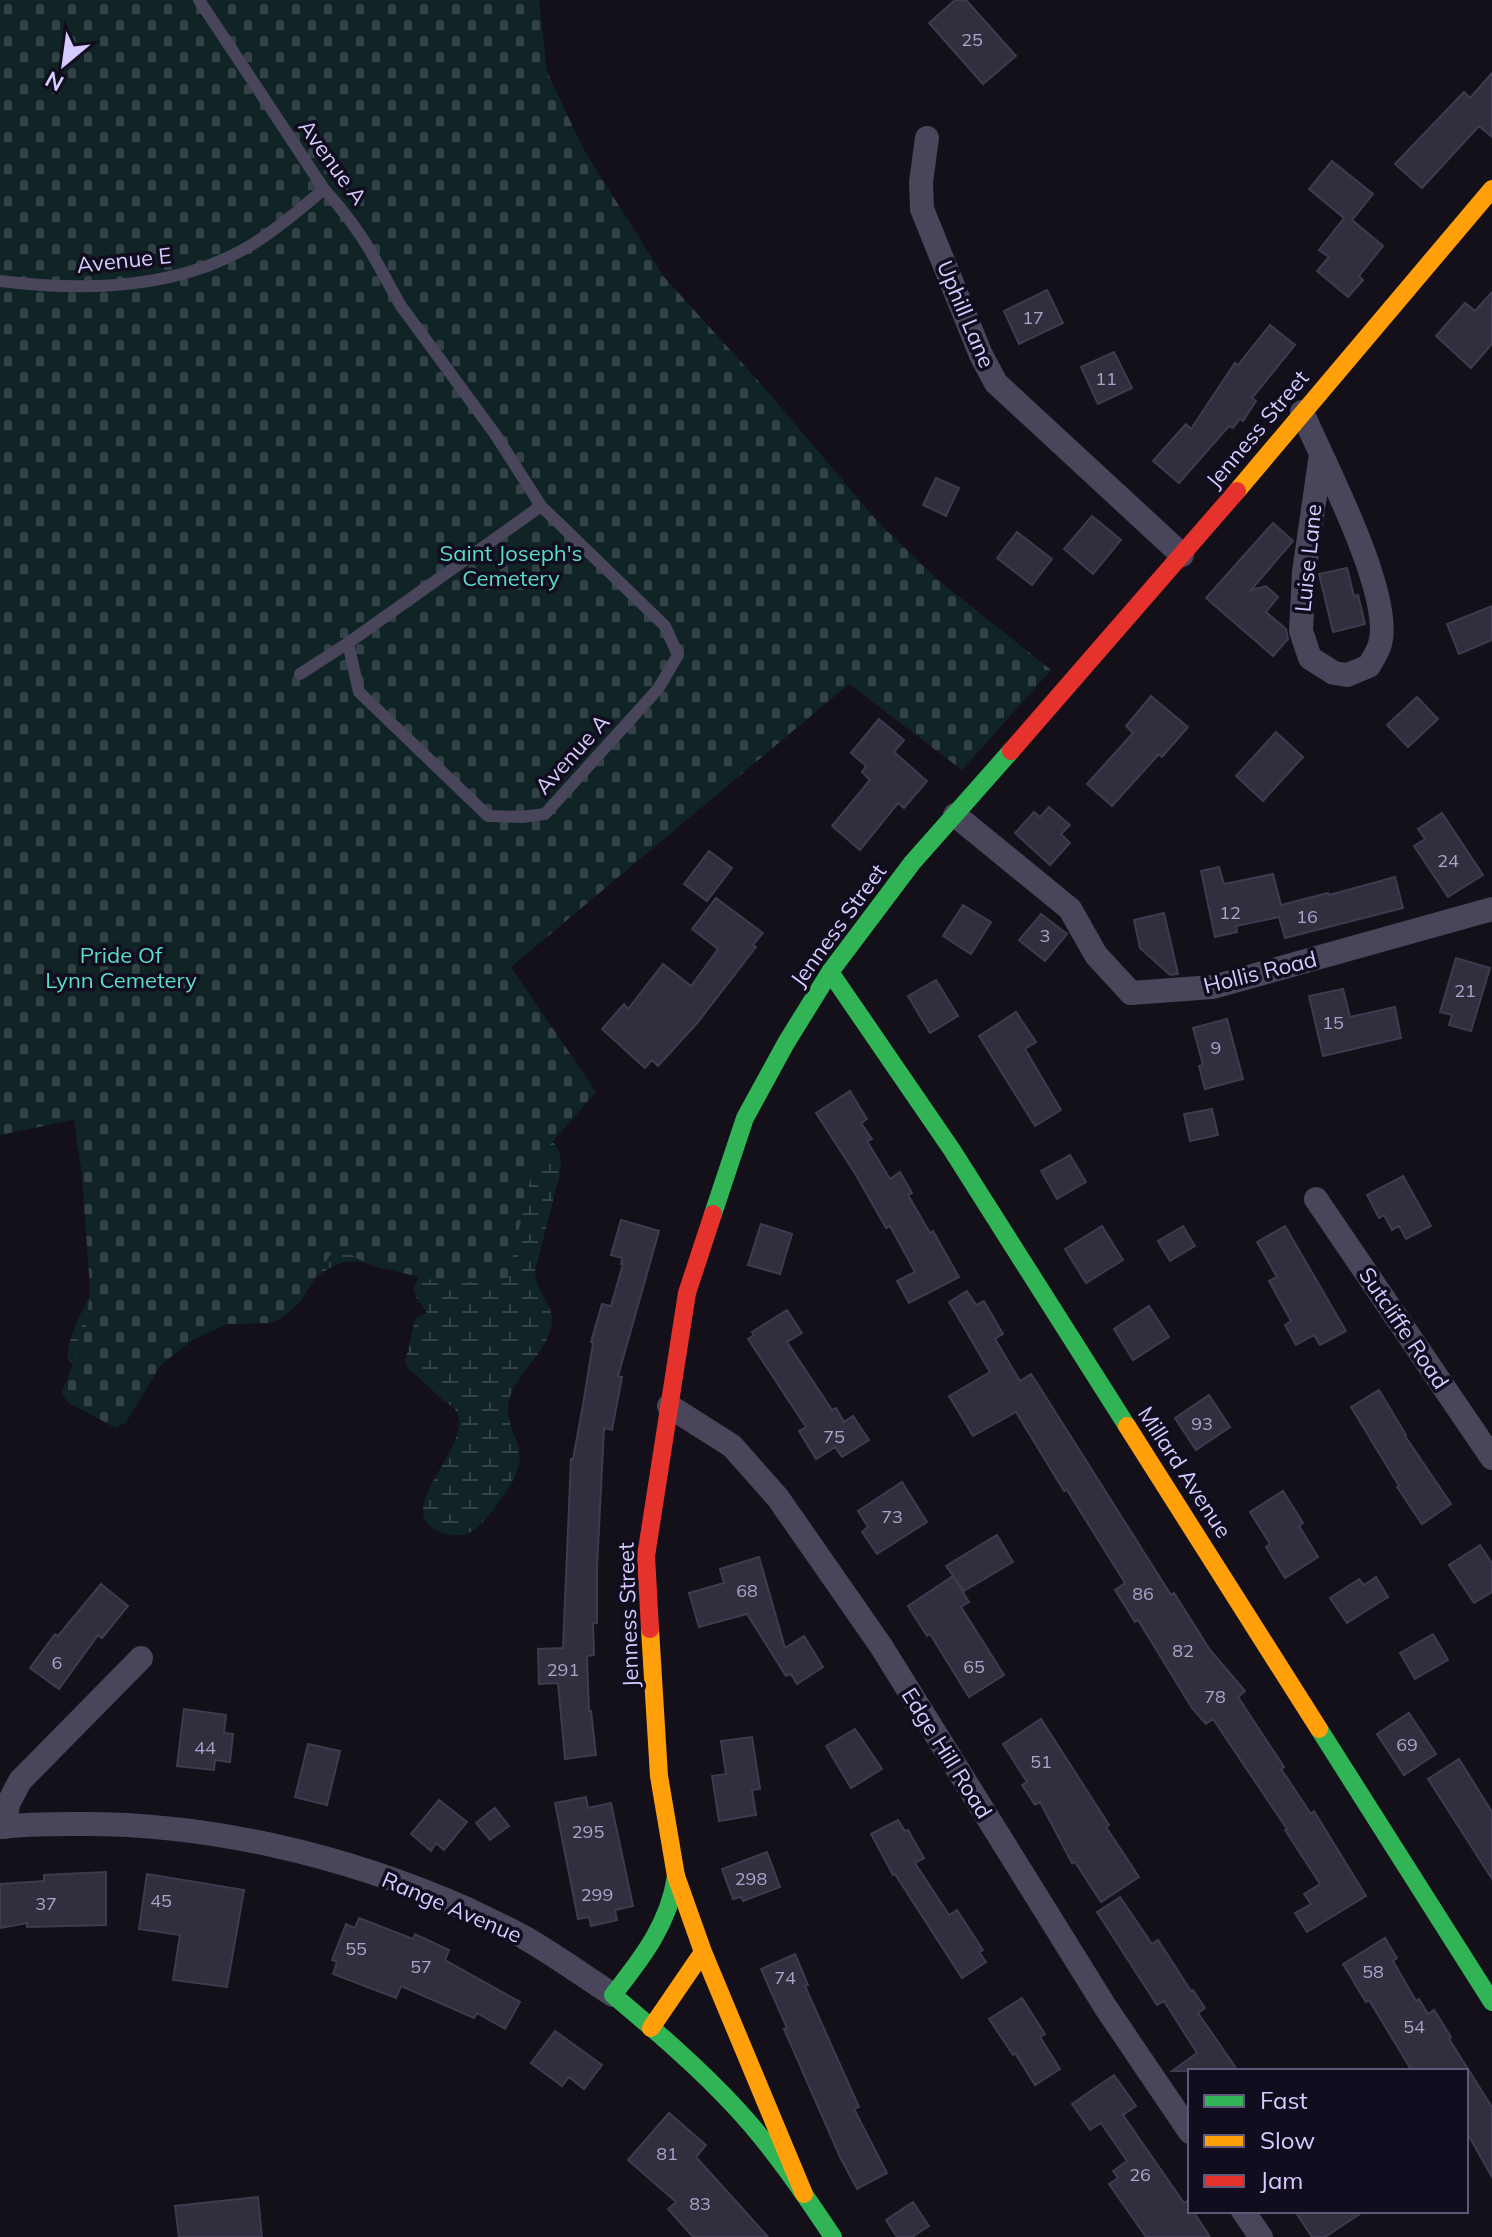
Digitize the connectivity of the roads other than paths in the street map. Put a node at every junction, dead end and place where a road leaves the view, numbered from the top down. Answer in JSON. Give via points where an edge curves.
{"nodes":[{"id":1,"x":199,"y":0,"type":"edge"},
{"id":2,"x":927,"y":138,"type":"dead end"},
{"id":3,"x":324,"y":189,"type":"junction"},
{"id":4,"x":1492,"y":189,"type":"edge"},
{"id":5,"x":0,"y":281,"type":"edge"},
{"id":6,"x":1302,"y":412,"type":"junction"},
{"id":7,"x":1321,"y":454,"type":"junction"},
{"id":8,"x":541,"y":506,"type":"junction"},
{"id":9,"x":1182,"y":555,"type":"junction"},
{"id":10,"x":348,"y":643,"type":"junction"},
{"id":11,"x":300,"y":674,"type":"dead end"},
{"id":12,"x":955,"y":815,"type":"junction"},
{"id":13,"x":1492,"y":909,"type":"edge"},
{"id":14,"x":830,"y":972,"type":"junction"},
{"id":15,"x":1316,"y":1199,"type":"dead end"},
{"id":16,"x":669,"y":1406,"type":"junction"},
{"id":17,"x":1492,"y":1458,"type":"edge"},
{"id":18,"x":141,"y":1658,"type":"dead end"},
{"id":19,"x":3,"y":1827,"type":"edge"},
{"id":20,"x":676,"y":1876,"type":"junction"},
{"id":21,"x":703,"y":1952,"type":"junction"},
{"id":22,"x":613,"y":1995,"type":"junction"},
{"id":23,"x":1492,"y":2002,"type":"edge"},
{"id":24,"x":651,"y":2028,"type":"junction"},
{"id":25,"x":1188,"y":2129,"type":"edge"},
{"id":26,"x":804,"y":2194,"type":"junction"},
{"id":27,"x":1244,"y":2213,"type":"edge"},
{"id":28,"x":833,"y":2237,"type":"edge"},
{"id":29,"x":1261,"y":2237,"type":"edge"}],
"edges":[{"from":1,"to":3,"type":"lane","name":"Avenue A"},
{"from":2,"to":9,"type":"street","name":"Uphill Lane","via":[[922,209],[996,383]]},
{"from":3,"to":5,"type":"lane","name":"Avenue E","via":[[254,243],[183,274],[99,286]]},
{"from":3,"to":8,"type":"lane","name":"Avenue A","via":[[347,214],[401,306]]},
{"from":4,"to":6,"type":"street","name":"Jenness Street"},
{"from":6,"to":7,"type":"street","name":"Luise Lane"},
{"from":6,"to":9,"type":"street","name":"Jenness Street"},
{"from":7,"to":7,"type":"street","name":"Luise Lane","via":[[1301,631],[1310,658],[1347,675],[1369,666],[1381,643],[1381,616],[1370,569]]},
{"from":8,"to":10,"type":"lane"},
{"from":8,"to":10,"type":"lane","name":"Avenue A","via":[[665,626],[678,655],[658,689],[545,814],[488,816],[359,692]]},
{"from":9,"to":12,"type":"street","name":"Jenness Street"},
{"from":10,"to":11,"type":"lane"},
{"from":12,"to":13,"type":"street","name":"Hollis Road","via":[[1070,909],[1096,955],[1131,993],[1213,987]]},
{"from":12,"to":14,"type":"street","name":"Jenness Street"},
{"from":14,"to":16,"type":"street","name":"Jenness Street","via":[[745,1118],[687,1293]]},
{"from":14,"to":23,"type":"street","name":"Millard Avenue","via":[[952,1150]]},
{"from":15,"to":17,"type":"street","name":"Sutcliffe Road"},
{"from":16,"to":20,"type":"street","name":"Jenness Street","via":[[646,1556],[659,1776]]},
{"from":16,"to":25,"type":"street","name":"Edge Hill Road","via":[[732,1446],[778,1498],[881,1646],[1106,2008]]},
{"from":18,"to":19,"type":"street","via":[[20,1781]]},
{"from":19,"to":22,"type":"street","name":"Range Avenue","via":[[129,1824],[253,1842],[338,1863],[480,1915],[526,1938]]},
{"from":20,"to":21,"type":"street","name":"Jenness Street"},
{"from":20,"to":22,"type":"street","name":"Jenness Street","via":[[662,1928]]},
{"from":21,"to":24,"type":"street"},
{"from":21,"to":26,"type":"street","name":"Jenness Street"},
{"from":22,"to":24,"type":"street","name":"Range Avenue"},
{"from":24,"to":26,"type":"street","name":"Range Avenue","via":[[737,2110]]},
{"from":26,"to":28,"type":"street","name":"Range Avenue"},
{"from":27,"to":29,"type":"street"}]}
